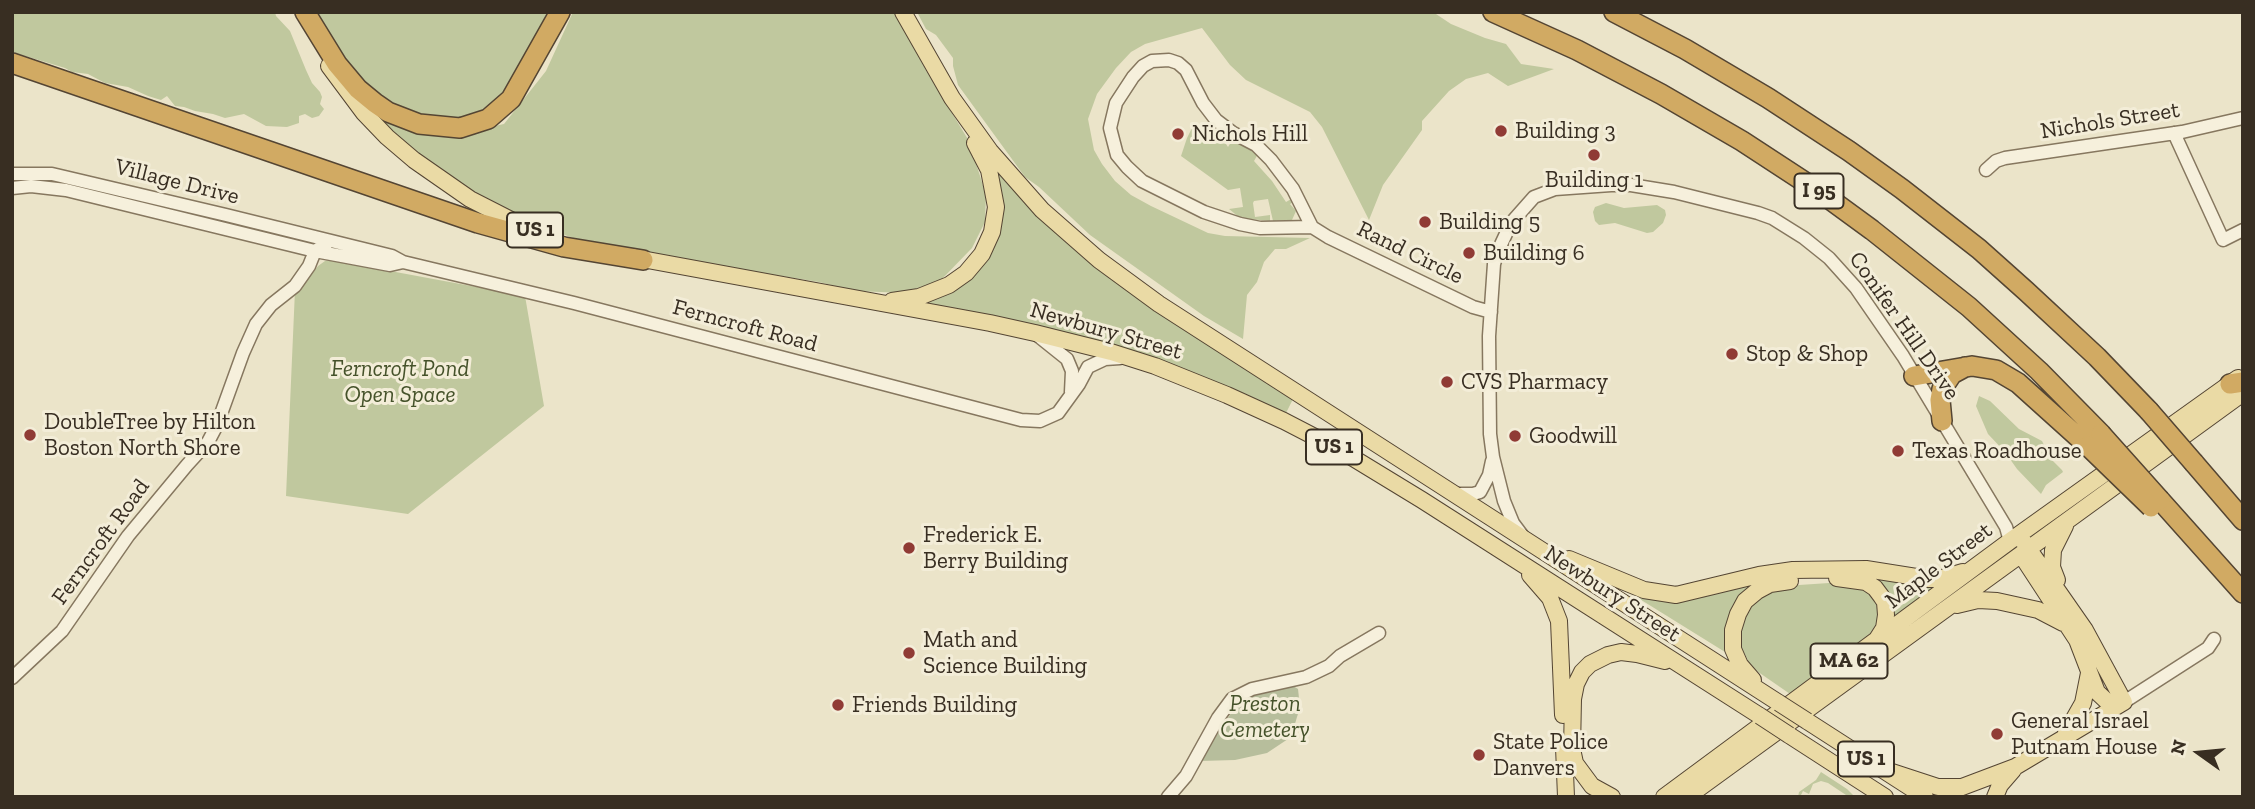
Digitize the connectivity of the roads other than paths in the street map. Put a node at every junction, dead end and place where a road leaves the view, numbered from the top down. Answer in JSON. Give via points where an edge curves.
{"nodes":[{"id":1,"x":304,"y":12,"type":"edge"},
{"id":2,"x":560,"y":12,"type":"edge"},
{"id":3,"x":903,"y":12,"type":"edge"},
{"id":4,"x":1493,"y":12,"type":"edge"},
{"id":5,"x":1614,"y":12,"type":"edge"},
{"id":6,"x":12,"y":63,"type":"edge"},
{"id":7,"x":944,"y":85,"type":"junction"},
{"id":8,"x":2243,"y":118,"type":"edge"},
{"id":9,"x":2174,"y":133,"type":"junction"},
{"id":10,"x":1986,"y":170,"type":"dead end"},
{"id":11,"x":12,"y":174,"type":"edge"},
{"id":12,"x":12,"y":188,"type":"edge"},
{"id":13,"x":1312,"y":227,"type":"junction"},
{"id":14,"x":2243,"y":230,"type":"edge"},
{"id":15,"x":330,"y":241,"type":"junction"},
{"id":16,"x":315,"y":251,"type":"junction"},
{"id":17,"x":643,"y":260,"type":"junction"},
{"id":18,"x":403,"y":262,"type":"junction"},
{"id":19,"x":855,"y":298,"type":"junction"},
{"id":20,"x":1491,"y":312,"type":"junction"},
{"id":21,"x":1035,"y":333,"type":"junction"},
{"id":22,"x":1131,"y":359,"type":"junction"},
{"id":23,"x":1967,"y":367,"type":"junction"},
{"id":24,"x":1914,"y":376,"type":"junction"},
{"id":25,"x":2240,"y":383,"type":"edge"},
{"id":26,"x":1069,"y":400,"type":"junction"},
{"id":27,"x":1942,"y":421,"type":"junction"},
{"id":28,"x":2094,"y":440,"type":"junction"},
{"id":29,"x":1493,"y":457,"type":"junction"},
{"id":30,"x":1453,"y":493,"type":"junction"},
{"id":31,"x":2072,"y":517,"type":"junction"},
{"id":32,"x":2243,"y":520,"type":"edge"},
{"id":33,"x":1526,"y":540,"type":"junction"},
{"id":34,"x":2018,"y":542,"type":"junction"},
{"id":35,"x":1517,"y":560,"type":"junction"},
{"id":36,"x":1984,"y":562,"type":"junction"},
{"id":37,"x":2237,"y":586,"type":"edge"},
{"id":38,"x":2062,"y":596,"type":"junction"},
{"id":39,"x":1946,"y":610,"type":"junction"},
{"id":40,"x":2068,"y":627,"type":"junction"},
{"id":41,"x":1379,"y":633,"type":"dead end"},
{"id":42,"x":2214,"y":639,"type":"dead end"},
{"id":43,"x":1872,"y":645,"type":"junction"},
{"id":44,"x":2089,"y":671,"type":"junction"},
{"id":45,"x":1693,"y":673,"type":"junction"},
{"id":46,"x":15,"y":676,"type":"edge"},
{"id":47,"x":1760,"y":691,"type":"junction"},
{"id":48,"x":2119,"y":705,"type":"junction"},
{"id":49,"x":2060,"y":740,"type":"junction"},
{"id":50,"x":1836,"y":765,"type":"junction"},
{"id":51,"x":1880,"y":768,"type":"junction"},
{"id":52,"x":2015,"y":768,"type":"junction"},
{"id":53,"x":1692,"y":791,"type":"edge"},
{"id":54,"x":1167,"y":797,"type":"edge"},
{"id":55,"x":1566,"y":797,"type":"edge"},
{"id":56,"x":1612,"y":797,"type":"edge"},
{"id":57,"x":1651,"y":797,"type":"edge"},
{"id":58,"x":1664,"y":797,"type":"edge"},
{"id":59,"x":1864,"y":797,"type":"edge"},
{"id":60,"x":1885,"y":797,"type":"edge"},
{"id":61,"x":1924,"y":797,"type":"edge"},
{"id":62,"x":1996,"y":797,"type":"edge"}],
"edges":[{"from":1,"to":2,"type":"highway","via":[[337,64],[375,103],[419,124],[460,128],[488,119],[510,99]]},
{"from":1,"to":17,"type":"main road","name":"Newbury Street","number":"US 1","via":[[324,58],[353,100],[387,137],[427,170],[517,223]]},
{"from":3,"to":7,"type":"main road","name":"Newbury Street","number":"US 1"},
{"from":4,"to":28,"type":"highway","number":"I 95","via":[[1661,94],[1821,192],[1969,307],[2039,371]]},
{"from":5,"to":32,"type":"highway","number":"I 95","bridge":true,"via":[[1768,98],[1902,189],[1979,249],[2097,357]]},
{"from":6,"to":17,"type":"highway","via":[[478,223],[543,242]]},
{"from":7,"to":19,"type":"main road","via":[[992,181],[996,207],[988,244],[966,273],[931,293],[898,301]]},
{"from":7,"to":30,"type":"main road","name":"Newbury Street","number":"US 1","via":[[1016,182],[1099,260],[1148,297]]},
{"from":8,"to":9,"type":"street","name":"Nichols Street"},
{"from":9,"to":10,"type":"street","name":"Nichols Street","via":[[2005,158]]},
{"from":9,"to":14,"type":"street","via":[[2223,240]]},
{"from":11,"to":15,"type":"street","name":"Village Drive","via":[[52,174]]},
{"from":12,"to":16,"type":"street","via":[[66,190]]},
{"from":13,"to":13,"type":"street","via":[[1278,168],[1262,149],[1216,120],[1178,63],[1152,61],[1133,77],[1116,103],[1110,128],[1117,155],[1135,176],[1187,204],[1240,224]]},
{"from":13,"to":20,"type":"street","name":"Rand Circle"},
{"from":15,"to":16,"type":"street","name":"Ferncroft Road"},
{"from":15,"to":18,"type":"street","name":"Ferncroft Road"},
{"from":16,"to":18,"type":"street","name":"Ferncroft Road","via":[[390,265]]},
{"from":16,"to":46,"type":"street","name":"Ferncroft Road","via":[[295,286],[264,312],[250,335],[208,442],[128,536],[62,631]]},
{"from":17,"to":19,"type":"main road","name":"Newbury Street","number":"US 1"},
{"from":18,"to":26,"type":"street","name":"Ferncroft Road","via":[[1021,420],[1049,419]]},
{"from":19,"to":21,"type":"main road","name":"Newbury Street","number":"US 1"},
{"from":20,"to":24,"type":"street","name":"Conifer Hill Drive","via":[[1498,251],[1511,223],[1534,197],[1555,189],[1631,185],[1758,213],[1804,238],[1856,288]]},
{"from":20,"to":29,"type":"street","name":"Conifer Hill Drive"},
{"from":21,"to":22,"type":"main road","name":"Newbury Street","number":"US 1"},
{"from":21,"to":26,"type":"street","via":[[1070,365]]},
{"from":22,"to":26,"type":"street","name":"Ferncroft Road","via":[[1094,363]]},
{"from":22,"to":35,"type":"main road","name":"Newbury Street","number":"US 1","via":[[1227,395],[1312,435]]},
{"from":23,"to":24,"type":"highway"},
{"from":23,"to":27,"type":"highway","via":[[1952,374],[1942,388]]},
{"from":23,"to":28,"type":"highway","via":[[1984,366],[2008,376]]},
{"from":24,"to":27,"type":"street","name":"Conifer Hill Drive"},
{"from":25,"to":31,"type":"main road","name":"Maple Street","number":"MA 62"},
{"from":25,"to":34,"type":"main road","name":"Maple Street","number":"MA 62"},
{"from":27,"to":34,"type":"street","name":"Conifer Hill Drive"},
{"from":28,"to":37,"type":"highway","number":"I 95","bridge":true},
{"from":29,"to":30,"type":"street","name":"Conifer Hill Drive","via":[[1480,492]]},
{"from":29,"to":33,"type":"street","name":"Conifer Hill Drive","via":[[1508,513]]},
{"from":30,"to":33,"type":"main road","name":"Newbury Street","number":"US 1"},
{"from":31,"to":34,"type":"main road","name":"Maple Street","number":"MA 62"},
{"from":31,"to":38,"type":"main road","via":[[2059,533],[2051,559]]},
{"from":33,"to":36,"type":"main road","via":[[1629,585],[1676,595],[1759,575],[1816,568],[1939,579]]},
{"from":33,"to":47,"type":"main road","name":"Newbury Street","number":"US 1"},
{"from":34,"to":36,"type":"main road","name":"Maple Street","number":"MA 62"},
{"from":34,"to":38,"type":"main road","name":"Conifer Hill Drive"},
{"from":34,"to":39,"type":"main road","name":"Maple Street","number":"MA 62"},
{"from":34,"to":40,"type":"main road","name":"Conifer Hill Drive"},
{"from":35,"to":45,"type":"main road","name":"Newbury Street","number":"US 1"},
{"from":35,"to":55,"type":"main road","via":[[1550,598],[1559,621]]},
{"from":36,"to":43,"type":"main road","name":"Maple Street","number":"MA 62"},
{"from":38,"to":48,"type":"main road","name":"Conifer Hill Drive","via":[[2085,630]]},
{"from":39,"to":40,"type":"main road","via":[[1968,602],[1997,601],[2038,610]]},
{"from":39,"to":53,"type":"main road","name":"Maple Street","number":"MA 62"},
{"from":40,"to":44,"type":"main road","name":"Conifer Hill Drive"},
{"from":41,"to":54,"type":"street","via":[[1306,677],[1252,689],[1232,699],[1186,776]]},
{"from":42,"to":48,"type":"street","via":[[2208,648]]},
{"from":43,"to":47,"type":"main road","via":[[1884,628],[1886,611],[1881,596],[1869,584],[1834,578],[1770,584],[1745,601],[1733,630],[1736,657]]},
{"from":43,"to":53,"type":"main road","name":"Maple Street","number":"MA 62"},
{"from":44,"to":48,"type":"main road","name":"Conifer Hill Drive","via":[[2097,692]]},
{"from":44,"to":49,"type":"main road","via":[[2083,703]]},
{"from":45,"to":50,"type":"main road","name":"Newbury Street","number":"US 1","bridge":true},
{"from":45,"to":56,"type":"main road","via":[[1658,657],[1621,652],[1599,659],[1582,672],[1573,699],[1575,763],[1592,786]]},
{"from":47,"to":51,"type":"main road","name":"Newbury Street","number":"US 1","bridge":true},
{"from":48,"to":49,"type":"main road"},
{"from":49,"to":52,"type":"main road"},
{"from":50,"to":59,"type":"main road"},
{"from":50,"to":60,"type":"main road","name":"Newbury Street","number":"US 1"},
{"from":51,"to":52,"type":"main road","via":[[1927,785],[1953,788]]},
{"from":51,"to":61,"type":"main road","name":"Newbury Street","number":"US 1"},
{"from":52,"to":62,"type":"main road"},
{"from":53,"to":57,"type":"main road"},
{"from":53,"to":58,"type":"main road","name":"Maple Street","number":"MA 62"}]}
